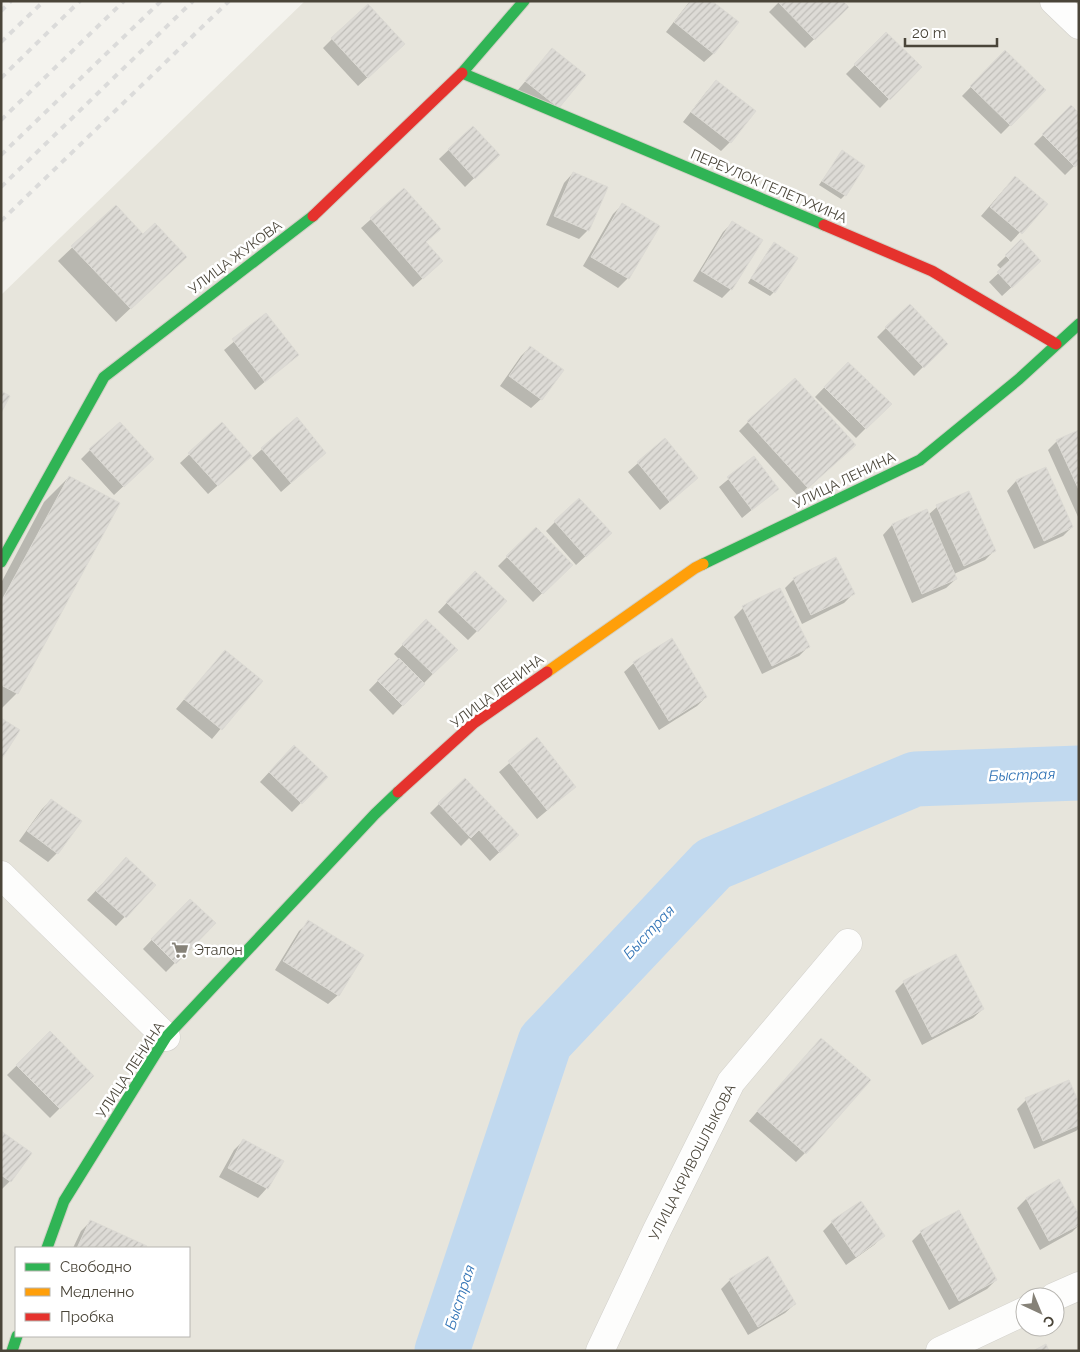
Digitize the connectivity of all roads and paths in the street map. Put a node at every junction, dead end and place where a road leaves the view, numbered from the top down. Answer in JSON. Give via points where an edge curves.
{"nodes":[{"id":1,"x":524,"y":1,"type":"edge"},
{"id":2,"x":1054,"y":1,"type":"edge"},
{"id":3,"x":1079,"y":26,"type":"edge"},
{"id":4,"x":462,"y":73,"type":"junction"},
{"id":5,"x":1079,"y":324,"type":"edge"},
{"id":6,"x":1056,"y":344,"type":"junction"},
{"id":7,"x":1,"y":562,"type":"edge"},
{"id":8,"x":1,"y":875,"type":"edge"},
{"id":9,"x":848,"y":943,"type":"dead end"},
{"id":10,"x":166,"y":1037,"type":"junction"},
{"id":11,"x":47,"y":1247,"type":"edge"},
{"id":12,"x":1079,"y":1286,"type":"edge"},
{"id":13,"x":1065,"y":1292,"type":"edge"},
{"id":14,"x":1015,"y":1316,"type":"edge"},
{"id":15,"x":17,"y":1337,"type":"edge"},
{"id":16,"x":602,"y":1350,"type":"edge"},
{"id":17,"x":12,"y":1351,"type":"edge"},
{"id":18,"x":940,"y":1351,"type":"edge"}],
"edges":[{"from":1,"to":4,"type":"street","name":"УЛИЦА ЖУКОВА"},
{"from":2,"to":3,"type":"street"},
{"from":4,"to":6,"type":"street","name":"ПЕРЕУЛОК ГЕЛЕТУХИНА","via":[[932,272]]},
{"from":4,"to":7,"type":"street","name":"УЛИЦА ЖУКОВА","via":[[309,220],[104,378]]},
{"from":5,"to":6,"type":"street","name":"УЛИЦА ЛЕНИНА"},
{"from":6,"to":10,"type":"street","name":"УЛИЦА ЛЕНИНА","via":[[1019,379],[920,460],[695,568],[474,723],[375,814]]},
{"from":8,"to":10,"type":"street"},
{"from":9,"to":16,"type":"street","name":"УЛИЦА КРИВОШЛЫКОВА","via":[[731,1082]]},
{"from":10,"to":11,"type":"street","name":"УЛИЦА ЛЕНИНА","via":[[64,1201]]},
{"from":12,"to":13,"type":"street"},
{"from":14,"to":18,"type":"street"},
{"from":15,"to":17,"type":"street"}]}
